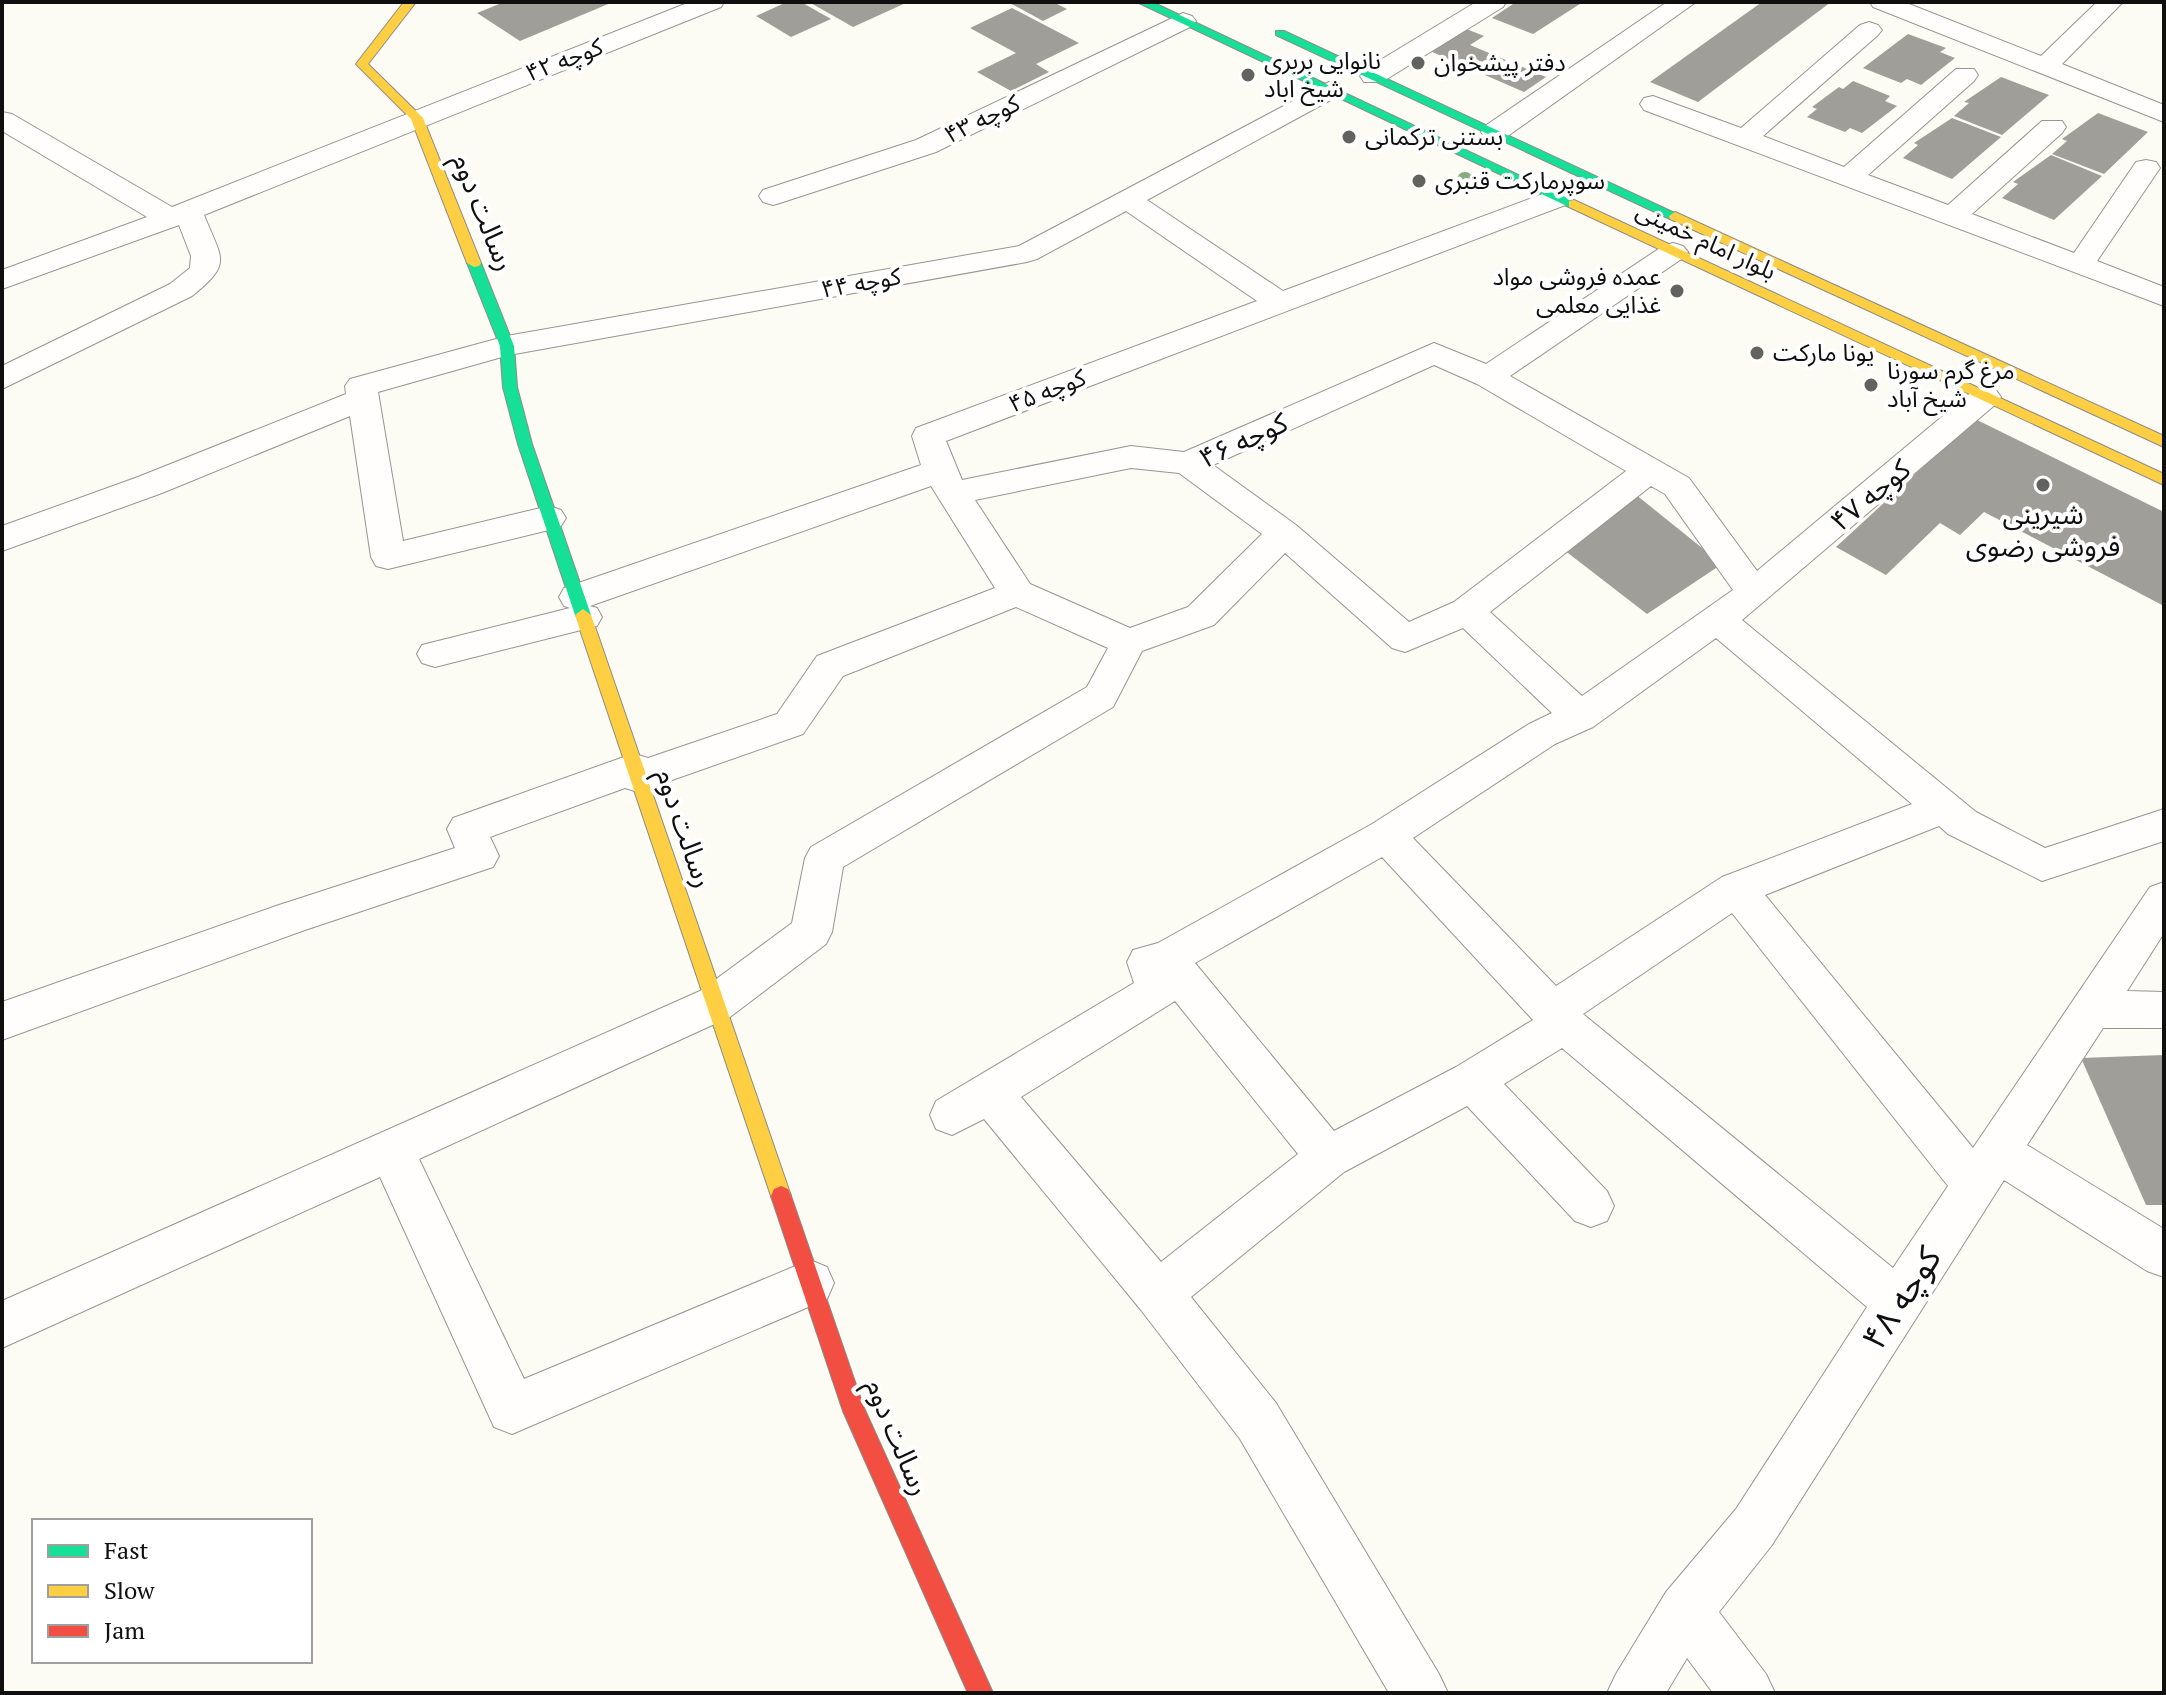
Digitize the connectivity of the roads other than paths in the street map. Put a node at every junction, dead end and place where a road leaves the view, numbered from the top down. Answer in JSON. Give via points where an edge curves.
{"nodes":[{"id":1,"x":410,"y":2,"type":"edge"},
{"id":2,"x":712,"y":2,"type":"edge"},
{"id":3,"x":1143,"y":2,"type":"edge"},
{"id":4,"x":1494,"y":2,"type":"edge"},
{"id":5,"x":1684,"y":2,"type":"edge"},
{"id":6,"x":2111,"y":2,"type":"edge"},
{"id":7,"x":1889,"y":3,"type":"edge"},
{"id":8,"x":1183,"y":21,"type":"junction"},
{"id":9,"x":1266,"y":27,"type":"dead end"},
{"id":10,"x":1869,"y":30,"type":"dead end"},
{"id":11,"x":2044,"y":67,"type":"junction"},
{"id":12,"x":1965,"y":75,"type":"dead end"},
{"id":13,"x":1373,"y":76,"type":"junction"},
{"id":14,"x":1329,"y":90,"type":"junction"},
{"id":15,"x":1653,"y":104,"type":"dead end"},
{"id":16,"x":2164,"y":114,"type":"edge"},
{"id":17,"x":417,"y":118,"type":"junction"},
{"id":18,"x":2,"y":120,"type":"edge"},
{"id":19,"x":2052,"y":127,"type":"dead end"},
{"id":20,"x":1495,"y":132,"type":"junction"},
{"id":21,"x":1744,"y":139,"type":"junction"},
{"id":22,"x":2146,"y":168,"type":"dead end"},
{"id":23,"x":1848,"y":178,"type":"junction"},
{"id":24,"x":773,"y":196,"type":"dead end"},
{"id":25,"x":1558,"y":198,"type":"junction"},
{"id":26,"x":1127,"y":199,"type":"junction"},
{"id":27,"x":179,"y":215,"type":"junction"},
{"id":28,"x":1952,"y":217,"type":"junction"},
{"id":29,"x":1673,"y":252,"type":"junction"},
{"id":30,"x":2080,"y":265,"type":"junction"},
{"id":31,"x":2,"y":280,"type":"edge"},
{"id":32,"x":2164,"y":297,"type":"edge"},
{"id":33,"x":1280,"y":303,"type":"junction"},
{"id":34,"x":507,"y":346,"type":"junction"},
{"id":35,"x":1488,"y":377,"type":"junction"},
{"id":36,"x":2,"y":379,"type":"edge"},
{"id":37,"x":362,"y":393,"type":"junction"},
{"id":38,"x":1985,"y":397,"type":"junction"},
{"id":39,"x":2164,"y":442,"type":"edge"},
{"id":40,"x":1188,"y":463,"type":"junction"},
{"id":41,"x":1649,"y":470,"type":"junction"},
{"id":42,"x":2164,"y":480,"type":"edge"},
{"id":43,"x":946,"y":482,"type":"junction"},
{"id":44,"x":549,"y":518,"type":"junction"},
{"id":45,"x":1284,"y":533,"type":"junction"},
{"id":46,"x":2,"y":539,"type":"edge"},
{"id":47,"x":1017,"y":593,"type":"junction"},
{"id":48,"x":1754,"y":593,"type":"junction"},
{"id":49,"x":580,"y":607,"type":"junction"},
{"id":50,"x":1467,"y":611,"type":"junction"},
{"id":51,"x":1717,"y":619,"type":"junction"},
{"id":52,"x":1129,"y":642,"type":"junction"},
{"id":53,"x":435,"y":654,"type":"dead end"},
{"id":54,"x":1580,"y":717,"type":"junction"},
{"id":55,"x":637,"y":773,"type":"junction"},
{"id":56,"x":1943,"y":808,"type":"junction"},
{"id":57,"x":2164,"y":825,"type":"edge"},
{"id":58,"x":1386,"y":835,"type":"junction"},
{"id":59,"x":1736,"y":889,"type":"junction"},
{"id":60,"x":2164,"y":899,"type":"edge"},
{"id":61,"x":1166,"y":959,"type":"junction"},
{"id":62,"x":715,"y":1004,"type":"junction"},
{"id":63,"x":2091,"y":1009,"type":"junction"},
{"id":64,"x":2164,"y":1010,"type":"edge"},
{"id":65,"x":1558,"y":1018,"type":"junction"},
{"id":66,"x":2,"y":1021,"type":"edge"},
{"id":67,"x":1472,"y":1081,"type":"junction"},
{"id":68,"x":392,"y":1152,"type":"junction"},
{"id":69,"x":1328,"y":1157,"type":"junction"},
{"id":70,"x":1986,"y":1168,"type":"junction"},
{"id":71,"x":1591,"y":1206,"type":"dead end"},
{"id":72,"x":2164,"y":1255,"type":"edge"},
{"id":73,"x":810,"y":1283,"type":"junction"},
{"id":74,"x":1158,"y":1294,"type":"junction"},
{"id":75,"x":1898,"y":1302,"type":"junction"},
{"id":76,"x":2,"y":1325,"type":"edge"},
{"id":77,"x":1685,"y":1611,"type":"junction"},
{"id":78,"x":981,"y":1693,"type":"edge"},
{"id":79,"x":1420,"y":1693,"type":"edge"},
{"id":80,"x":1635,"y":1693,"type":"edge"},
{"id":81,"x":1747,"y":1693,"type":"edge"}],
"edges":[{"from":1,"to":17,"type":"main road","name":"رسالت دوم","via":[[362,64]]},
{"from":2,"to":17,"type":"street","name":"کوچه ۴۲"},
{"from":3,"to":8,"type":"main road","name":"بلوار امام خمینی"},
{"from":4,"to":13,"type":"street"},
{"from":5,"to":20,"type":"street"},
{"from":6,"to":11,"type":"street"},
{"from":7,"to":11,"type":"street"},
{"from":8,"to":14,"type":"main road","name":"بلوار امام خمینی"},
{"from":8,"to":24,"type":"street","name":"کوچه ۴۳","via":[[926,146]]},
{"from":9,"to":13,"type":"main road","name":"بلوار امام خمینی"},
{"from":10,"to":21,"type":"street"},
{"from":11,"to":16,"type":"street"},
{"from":12,"to":23,"type":"street"},
{"from":13,"to":20,"type":"main road","name":"بلوار امام خمینی"},
{"from":14,"to":25,"type":"main road","name":"بلوار امام خمینی"},
{"from":14,"to":26,"type":"street","name":"کوچه ۴۴"},
{"from":15,"to":21,"type":"street"},
{"from":17,"to":27,"type":"street","name":"کوچه ۴۲"},
{"from":17,"to":34,"type":"main road","name":"رسالت دوم"},
{"from":18,"to":27,"type":"street"},
{"from":19,"to":28,"type":"street"},
{"from":20,"to":39,"type":"main road","name":"بلوار امام خمینی"},
{"from":21,"to":23,"type":"street"},
{"from":22,"to":30,"type":"street"},
{"from":23,"to":28,"type":"street"},
{"from":25,"to":29,"type":"main road","name":"بلوار امام خمینی"},
{"from":25,"to":33,"type":"street","name":"کوچه ۴۵"},
{"from":26,"to":33,"type":"street"},
{"from":26,"to":34,"type":"street","name":"کوچه ۴۴","via":[[1027,253]]},
{"from":27,"to":31,"type":"street","name":"کوچه ۴۲"},
{"from":27,"to":36,"type":"street","via":[[206,256],[205,271],[181,290]]},
{"from":28,"to":30,"type":"street"},
{"from":29,"to":35,"type":"street"},
{"from":29,"to":38,"type":"main road","name":"بلوار امام خمینی"},
{"from":30,"to":32,"type":"street"},
{"from":33,"to":43,"type":"street","name":"کوچه ۴۵","via":[[928,436]]},
{"from":34,"to":37,"type":"street","name":"کوچه ۴۴"},
{"from":34,"to":44,"type":"main road","name":"رسالت دوم","via":[[510,387]]},
{"from":35,"to":40,"type":"street","name":"کوچه ۴۶","via":[[1434,353]]},
{"from":35,"to":41,"type":"street","name":"کوچه ۴۶"},
{"from":37,"to":44,"type":"street","via":[[388,557]]},
{"from":37,"to":46,"type":"street","name":"کوچه ۴۴","via":[[150,485]]},
{"from":38,"to":42,"type":"main road","name":"بلوار امام خمینی"},
{"from":38,"to":48,"type":"street","name":"کوچه ۴۷"},
{"from":40,"to":43,"type":"street","via":[[1131,457]]},
{"from":40,"to":45,"type":"street","name":"کوچه ۴۶"},
{"from":41,"to":48,"type":"street","name":"کوچه ۴۶","via":[[1677,486]]},
{"from":41,"to":50,"type":"street"},
{"from":43,"to":47,"type":"street"},
{"from":43,"to":49,"type":"street"},
{"from":44,"to":49,"type":"main road","name":"رسالت دوم"},
{"from":45,"to":50,"type":"street","name":"کوچه ۴۶","via":[[1405,639]]},
{"from":45,"to":52,"type":"street","via":[[1201,616]]},
{"from":47,"to":52,"type":"street"},
{"from":47,"to":55,"type":"street","via":[[830,666],[790,724]]},
{"from":48,"to":51,"type":"street","name":"کوچه ۴۷"},
{"from":49,"to":53,"type":"street"},
{"from":49,"to":55,"type":"main road","name":"رسالت دوم"},
{"from":50,"to":54,"type":"street"},
{"from":51,"to":54,"type":"street","name":"کوچه ۴۷"},
{"from":51,"to":56,"type":"street"},
{"from":52,"to":62,"type":"street","via":[[1100,697],[825,858],[811,932]]},
{"from":54,"to":58,"type":"street","name":"کوچه ۴۷","via":[[1542,734]]},
{"from":55,"to":62,"type":"main road","name":"رسالت دوم"},
{"from":55,"to":66,"type":"street","via":[[467,829],[479,856]]},
{"from":56,"to":57,"type":"street","via":[[2042,865]]},
{"from":56,"to":59,"type":"street"},
{"from":58,"to":61,"type":"street","name":"کوچه ۴۷"},
{"from":58,"to":65,"type":"street"},
{"from":59,"to":65,"type":"street"},
{"from":59,"to":70,"type":"street"},
{"from":60,"to":63,"type":"street","name":"کوچه ۴۸"},
{"from":61,"to":69,"type":"street"},
{"from":61,"to":74,"type":"street","via":[[1148,962],[1158,991],[971,1104]]},
{"from":62,"to":68,"type":"street"},
{"from":62,"to":73,"type":"main road","name":"رسالت دوم"},
{"from":63,"to":64,"type":"street"},
{"from":63,"to":70,"type":"street","name":"کوچه ۴۸"},
{"from":65,"to":67,"type":"street"},
{"from":65,"to":75,"type":"street"},
{"from":67,"to":69,"type":"street"},
{"from":67,"to":71,"type":"street"},
{"from":68,"to":73,"type":"street","via":[[512,1409]]},
{"from":68,"to":76,"type":"street"},
{"from":69,"to":74,"type":"street"},
{"from":70,"to":72,"type":"street"},
{"from":70,"to":75,"type":"street","name":"کوچه ۴۸"},
{"from":73,"to":78,"type":"main road","name":"رسالت دوم","via":[[854,1411]]},
{"from":74,"to":79,"type":"street","via":[[1258,1421]]},
{"from":75,"to":77,"type":"street","name":"کوچه ۴۸","via":[[1754,1527]]},
{"from":77,"to":80,"type":"street","name":"کوچه ۴۸"},
{"from":77,"to":81,"type":"street"}]}
